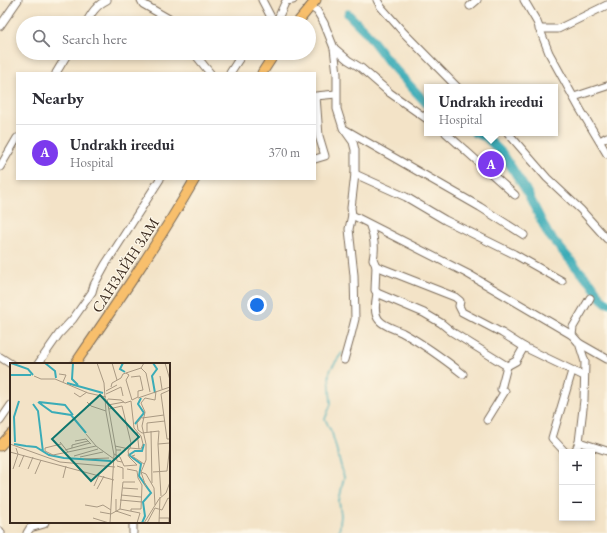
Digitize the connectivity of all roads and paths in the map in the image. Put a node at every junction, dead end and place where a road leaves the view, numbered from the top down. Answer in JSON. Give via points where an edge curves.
{"nodes":[{"id":1,"x":18,"y":0,"type":"edge"},
{"id":2,"x":106,"y":0,"type":"edge"},
{"id":3,"x":141,"y":0,"type":"edge"},
{"id":4,"x":262,"y":0,"type":"edge"},
{"id":5,"x":293,"y":0,"type":"edge"},
{"id":6,"x":377,"y":0,"type":"edge"},
{"id":7,"x":477,"y":0,"type":"edge"},
{"id":8,"x":524,"y":0,"type":"edge"},
{"id":9,"x":313,"y":3,"type":"edge"},
{"id":10,"x":607,"y":5,"type":"edge"},
{"id":11,"x":470,"y":6,"type":"dead end"},
{"id":12,"x":90,"y":16,"type":"edge"},
{"id":13,"x":164,"y":16,"type":"edge"},
{"id":14,"x":271,"y":16,"type":"edge"},
{"id":15,"x":278,"y":16,"type":"edge"},
{"id":16,"x":303,"y":16,"type":"edge"},
{"id":17,"x":0,"y":26,"type":"edge"},
{"id":18,"x":539,"y":29,"type":"junction"},
{"id":19,"x":334,"y":48,"type":"junction"},
{"id":20,"x":64,"y":60,"type":"edge"},
{"id":21,"x":200,"y":60,"type":"edge"},
{"id":22,"x":238,"y":60,"type":"edge"},
{"id":23,"x":270,"y":60,"type":"edge"},
{"id":24,"x":57,"y":72,"type":"edge"},
{"id":25,"x":209,"y":72,"type":"edge"},
{"id":26,"x":231,"y":72,"type":"edge"},
{"id":27,"x":263,"y":72,"type":"edge"},
{"id":28,"x":454,"y":84,"type":"edge"},
{"id":29,"x":607,"y":86,"type":"edge"},
{"id":30,"x":336,"y":94,"type":"junction"},
{"id":31,"x":316,"y":96,"type":"edge"},
{"id":32,"x":316,"y":96,"type":"edge"},
{"id":33,"x":574,"y":97,"type":"junction"},
{"id":34,"x":424,"y":117,"type":"edge"},
{"id":35,"x":342,"y":128,"type":"junction"},
{"id":36,"x":449,"y":136,"type":"edge"},
{"id":37,"x":511,"y":136,"type":"edge"},
{"id":38,"x":607,"y":137,"type":"edge"},
{"id":39,"x":16,"y":140,"type":"edge"},
{"id":40,"x":600,"y":141,"type":"junction"},
{"id":41,"x":607,"y":154,"type":"edge"},
{"id":42,"x":316,"y":160,"type":"edge"},
{"id":43,"x":0,"y":167,"type":"edge"},
{"id":44,"x":355,"y":174,"type":"junction"},
{"id":45,"x":159,"y":180,"type":"edge"},
{"id":46,"x":194,"y":180,"type":"edge"},
{"id":47,"x":515,"y":195,"type":"dead end"},
{"id":48,"x":352,"y":215,"type":"junction"},
{"id":49,"x":370,"y":226,"type":"junction"},
{"id":50,"x":524,"y":235,"type":"dead end"},
{"id":51,"x":607,"y":239,"type":"edge"},
{"id":52,"x":376,"y":266,"type":"junction"},
{"id":53,"x":562,"y":281,"type":"dead end"},
{"id":54,"x":377,"y":293,"type":"junction"},
{"id":55,"x":590,"y":298,"type":"dead end"},
{"id":56,"x":572,"y":335,"type":"junction"},
{"id":57,"x":579,"y":344,"type":"junction"},
{"id":58,"x":524,"y":347,"type":"junction"},
{"id":59,"x":0,"y":357,"type":"edge"},
{"id":60,"x":344,"y":360,"type":"dead end"},
{"id":61,"x":607,"y":360,"type":"edge"},
{"id":62,"x":10,"y":363,"type":"edge"},
{"id":63,"x":39,"y":363,"type":"edge"},
{"id":64,"x":76,"y":363,"type":"edge"},
{"id":65,"x":507,"y":366,"type":"junction"},
{"id":66,"x":572,"y":372,"type":"junction"},
{"id":67,"x":462,"y":374,"type":"dead end"},
{"id":68,"x":584,"y":376,"type":"junction"},
{"id":69,"x":3,"y":411,"type":"edge"},
{"id":70,"x":488,"y":420,"type":"dead end"},
{"id":71,"x":0,"y":421,"type":"edge"},
{"id":72,"x":10,"y":435,"type":"edge"},
{"id":73,"x":579,"y":442,"type":"junction"},
{"id":74,"x":0,"y":446,"type":"edge"},
{"id":75,"x":562,"y":449,"type":"edge"},
{"id":76,"x":576,"y":449,"type":"edge"},
{"id":77,"x":607,"y":451,"type":"edge"},
{"id":78,"x":44,"y":523,"type":"edge"},
{"id":79,"x":27,"y":533,"type":"edge"}],
"edges":[{"from":1,"to":17,"type":"street"},
{"from":2,"to":12,"type":"street","via":[[93,10]]},
{"from":3,"to":13,"type":"street","via":[[143,4]]},
{"from":4,"to":14,"type":"street"},
{"from":5,"to":15,"type":"street","via":[[286,1]]},
{"from":6,"to":28,"type":"street","via":[[404,33]]},
{"from":7,"to":11,"type":"street"},
{"from":8,"to":18,"type":"street"},
{"from":9,"to":16,"type":"main road"},
{"from":9,"to":19,"type":"street"},
{"from":10,"to":18,"type":"street","via":[[558,29]]},
{"from":18,"to":33,"type":"street","via":[[549,53]]},
{"from":19,"to":30,"type":"street"},
{"from":19,"to":34,"type":"street"},
{"from":20,"to":24,"type":"street"},
{"from":21,"to":25,"type":"street"},
{"from":22,"to":26,"type":"street"},
{"from":23,"to":27,"type":"main road"},
{"from":29,"to":33,"type":"street"},
{"from":30,"to":31,"type":"street"},
{"from":30,"to":35,"type":"street"},
{"from":32,"to":42,"type":"street","via":[[319,136],[325,156]]},
{"from":33,"to":40,"type":"street"},
{"from":35,"to":44,"type":"street","via":[[353,142]]},
{"from":35,"to":50,"type":"street"},
{"from":36,"to":47,"type":"street"},
{"from":37,"to":51,"type":"street","via":[[547,178]]},
{"from":38,"to":40,"type":"street"},
{"from":39,"to":43,"type":"street"},
{"from":40,"to":41,"type":"street"},
{"from":44,"to":48,"type":"street"},
{"from":44,"to":53,"type":"street","via":[[406,197]]},
{"from":45,"to":63,"type":"street","via":[[105,265],[92,292]]},
{"from":46,"to":64,"type":"main road","name":"САНЗАЙН ЗАМ","via":[[165,230]]},
{"from":48,"to":49,"type":"street"},
{"from":48,"to":60,"type":"street","via":[[349,230],[354,275],[354,319]]},
{"from":49,"to":52,"type":"street","via":[[375,240],[373,259]]},
{"from":49,"to":56,"type":"street","via":[[468,274]]},
{"from":52,"to":54,"type":"street","via":[[374,290]]},
{"from":52,"to":58,"type":"street","via":[[458,299],[462,312]]},
{"from":54,"to":65,"type":"street","via":[[441,322],[452,332]]},
{"from":54,"to":67,"type":"street","via":[[375,306],[379,321],[436,353]]},
{"from":55,"to":56,"type":"street","via":[[573,327]]},
{"from":56,"to":57,"type":"street"},
{"from":57,"to":61,"type":"street"},
{"from":57,"to":68,"type":"street","via":[[584,362]]},
{"from":58,"to":65,"type":"street","via":[[516,361]]},
{"from":58,"to":66,"type":"street"},
{"from":59,"to":62,"type":"street"},
{"from":65,"to":70,"type":"street","via":[[501,389],[504,391]]},
{"from":66,"to":68,"type":"street"},
{"from":66,"to":75,"type":"street","via":[[552,438]]},
{"from":68,"to":73,"type":"street"},
{"from":69,"to":71,"type":"street"},
{"from":72,"to":74,"type":"main road"},
{"from":73,"to":76,"type":"street"},
{"from":73,"to":77,"type":"street"},
{"from":78,"to":79,"type":"street","via":[[30,528]]}]}
